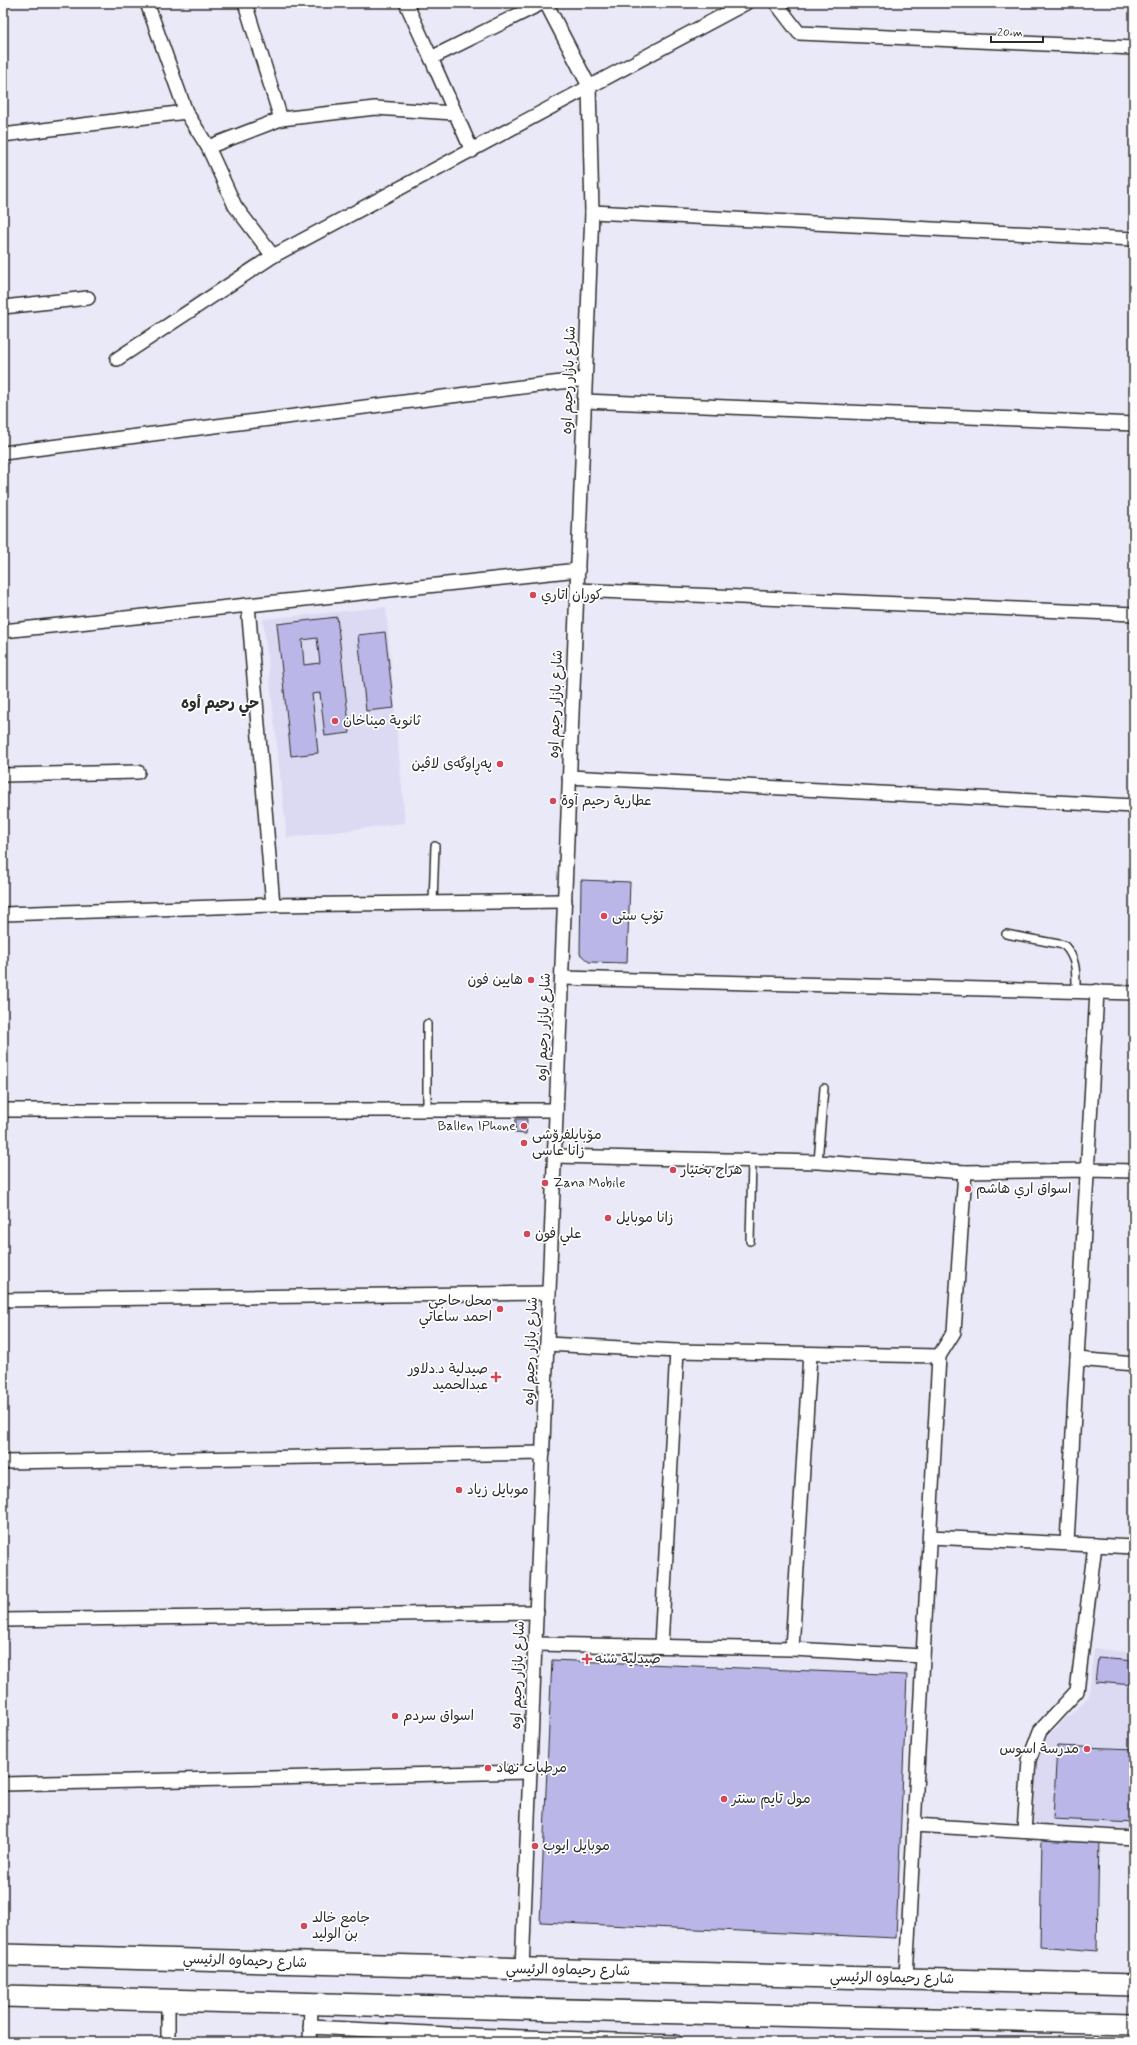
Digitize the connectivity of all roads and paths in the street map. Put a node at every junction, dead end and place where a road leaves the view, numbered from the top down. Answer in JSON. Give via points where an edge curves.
{"nodes":[{"id":1,"x":147,"y":3,"type":"edge"},
{"id":2,"x":245,"y":3,"type":"edge"},
{"id":3,"x":406,"y":3,"type":"edge"},
{"id":4,"x":542,"y":3,"type":"edge"},
{"id":5,"x":546,"y":3,"type":"edge"},
{"id":6,"x":746,"y":3,"type":"edge"},
{"id":7,"x":776,"y":3,"type":"edge"},
{"id":8,"x":1134,"y":48,"type":"edge"},
{"id":9,"x":431,"y":58,"type":"junction"},
{"id":10,"x":589,"y":86,"type":"junction"},
{"id":11,"x":186,"y":112,"type":"junction"},
{"id":12,"x":454,"y":112,"type":"junction"},
{"id":13,"x":281,"y":119,"type":"junction"},
{"id":14,"x":3,"y":135,"type":"edge"},
{"id":15,"x":208,"y":147,"type":"junction"},
{"id":16,"x":472,"y":151,"type":"junction"},
{"id":17,"x":592,"y":212,"type":"junction"},
{"id":18,"x":1134,"y":239,"type":"edge"},
{"id":19,"x":273,"y":256,"type":"junction"},
{"id":20,"x":88,"y":298,"type":"dead end"},
{"id":21,"x":3,"y":306,"type":"edge"},
{"id":22,"x":117,"y":359,"type":"dead end"},
{"id":23,"x":585,"y":379,"type":"junction"},
{"id":24,"x":584,"y":402,"type":"junction"},
{"id":25,"x":1134,"y":424,"type":"edge"},
{"id":26,"x":3,"y":453,"type":"edge"},
{"id":27,"x":578,"y":570,"type":"junction"},
{"id":28,"x":577,"y":590,"type":"junction"},
{"id":29,"x":248,"y":605,"type":"junction"},
{"id":30,"x":1134,"y":614,"type":"edge"},
{"id":31,"x":3,"y":631,"type":"edge"},
{"id":32,"x":138,"y":772,"type":"dead end"},
{"id":33,"x":3,"y":775,"type":"edge"},
{"id":34,"x":569,"y":777,"type":"junction"},
{"id":35,"x":1134,"y":806,"type":"edge"},
{"id":36,"x":436,"y":846,"type":"dead end"},
{"id":37,"x":565,"y":901,"type":"junction"},
{"id":38,"x":433,"y":902,"type":"junction"},
{"id":39,"x":273,"y":905,"type":"junction"},
{"id":40,"x":3,"y":914,"type":"edge"},
{"id":41,"x":1006,"y":934,"type":"dead end"},
{"id":42,"x":562,"y":978,"type":"junction"},
{"id":43,"x":1076,"y":991,"type":"junction"},
{"id":44,"x":1097,"y":991,"type":"junction"},
{"id":45,"x":1134,"y":993,"type":"edge"},
{"id":46,"x":427,"y":1024,"type":"dead end"},
{"id":47,"x":824,"y":1088,"type":"dead end"},
{"id":48,"x":3,"y":1110,"type":"edge"},
{"id":49,"x":427,"y":1110,"type":"junction"},
{"id":50,"x":556,"y":1110,"type":"junction"},
{"id":51,"x":554,"y":1156,"type":"junction"},
{"id":52,"x":752,"y":1161,"type":"junction"},
{"id":53,"x":818,"y":1162,"type":"junction"},
{"id":54,"x":1087,"y":1170,"type":"junction"},
{"id":55,"x":1134,"y":1171,"type":"edge"},
{"id":56,"x":965,"y":1172,"type":"junction"},
{"id":57,"x":750,"y":1241,"type":"dead end"},
{"id":58,"x":549,"y":1293,"type":"junction"},
{"id":59,"x":3,"y":1300,"type":"edge"},
{"id":60,"x":547,"y":1344,"type":"junction"},
{"id":61,"x":677,"y":1351,"type":"junction"},
{"id":62,"x":810,"y":1354,"type":"junction"},
{"id":63,"x":939,"y":1356,"type":"junction"},
{"id":64,"x":1077,"y":1359,"type":"junction"},
{"id":65,"x":1134,"y":1364,"type":"edge"},
{"id":66,"x":543,"y":1453,"type":"junction"},
{"id":67,"x":3,"y":1462,"type":"edge"},
{"id":68,"x":930,"y":1537,"type":"junction"},
{"id":69,"x":1067,"y":1544,"type":"junction"},
{"id":70,"x":1095,"y":1545,"type":"junction"},
{"id":71,"x":1134,"y":1547,"type":"edge"},
{"id":72,"x":537,"y":1612,"type":"junction"},
{"id":73,"x":3,"y":1620,"type":"edge"},
{"id":74,"x":535,"y":1644,"type":"junction"},
{"id":75,"x":661,"y":1646,"type":"junction"},
{"id":76,"x":792,"y":1649,"type":"junction"},
{"id":77,"x":923,"y":1656,"type":"junction"},
{"id":78,"x":530,"y":1772,"type":"junction"},
{"id":79,"x":3,"y":1784,"type":"edge"},
{"id":80,"x":914,"y":1826,"type":"junction"},
{"id":81,"x":1024,"y":1831,"type":"junction"},
{"id":82,"x":1134,"y":1838,"type":"edge"},
{"id":83,"x":3,"y":1955,"type":"edge"},
{"id":84,"x":522,"y":1969,"type":"junction"},
{"id":85,"x":906,"y":1978,"type":"junction"},
{"id":86,"x":1134,"y":1985,"type":"edge"},
{"id":87,"x":3,"y":1996,"type":"edge"},
{"id":88,"x":168,"y":2000,"type":"junction"},
{"id":89,"x":311,"y":2003,"type":"junction"},
{"id":90,"x":1134,"y":2024,"type":"edge"},
{"id":91,"x":310,"y":2027,"type":"junction"},
{"id":92,"x":471,"y":2039,"type":"edge"},
{"id":93,"x":168,"y":2042,"type":"edge"},
{"id":94,"x":310,"y":2042,"type":"edge"},
{"id":95,"x":676,"y":2042,"type":"edge"}],
"edges":[{"from":1,"to":11,"type":"street"},
{"from":2,"to":13,"type":"street"},
{"from":3,"to":9,"type":"street"},
{"from":4,"to":9,"type":"street"},
{"from":5,"to":10,"type":"street"},
{"from":6,"to":10,"type":"street"},
{"from":7,"to":8,"type":"street","via":[[799,33]]},
{"from":9,"to":12,"type":"street"},
{"from":10,"to":16,"type":"street"},
{"from":10,"to":17,"type":"street","name":"شارع بازار رحيم اوه"},
{"from":11,"to":14,"type":"street"},
{"from":11,"to":15,"type":"street"},
{"from":12,"to":13,"type":"street","via":[[375,108]]},
{"from":12,"to":16,"type":"street"},
{"from":13,"to":15,"type":"street"},
{"from":15,"to":19,"type":"street","via":[[235,206]]},
{"from":16,"to":19,"type":"street"},
{"from":17,"to":18,"type":"street"},
{"from":17,"to":23,"type":"street","name":"شارع بازار رحيم اوه"},
{"from":19,"to":22,"type":"street"},
{"from":20,"to":21,"type":"street"},
{"from":23,"to":24,"type":"street","name":"شارع بازار رحيم اوه"},
{"from":23,"to":26,"type":"street"},
{"from":24,"to":25,"type":"street"},
{"from":24,"to":27,"type":"street","name":"شارع بازار رحيم اوه"},
{"from":27,"to":28,"type":"street","name":"شارع بازار رحيم اوه"},
{"from":27,"to":29,"type":"street"},
{"from":28,"to":30,"type":"street"},
{"from":28,"to":34,"type":"street","name":"شارع بازار رحيم اوه"},
{"from":29,"to":31,"type":"street"},
{"from":29,"to":39,"type":"street"},
{"from":32,"to":33,"type":"street"},
{"from":34,"to":35,"type":"street"},
{"from":34,"to":37,"type":"street","name":"شارع بازار رحيم اوه"},
{"from":36,"to":38,"type":"lane"},
{"from":37,"to":38,"type":"street"},
{"from":37,"to":42,"type":"street","name":"شارع بازار رحيم اوه"},
{"from":38,"to":39,"type":"street"},
{"from":39,"to":40,"type":"street"},
{"from":41,"to":43,"type":"lane","via":[[1064,945],[1076,966]]},
{"from":42,"to":43,"type":"street"},
{"from":42,"to":50,"type":"street","name":"شارع بازار رحيم اوه"},
{"from":43,"to":44,"type":"street"},
{"from":44,"to":45,"type":"street"},
{"from":44,"to":54,"type":"street"},
{"from":46,"to":49,"type":"lane"},
{"from":47,"to":53,"type":"lane"},
{"from":48,"to":49,"type":"street"},
{"from":49,"to":50,"type":"street"},
{"from":50,"to":51,"type":"street","name":"شارع بازار رحيم اوه"},
{"from":51,"to":52,"type":"street"},
{"from":51,"to":58,"type":"street","name":"شارع بازار رحيم اوه"},
{"from":52,"to":53,"type":"street"},
{"from":52,"to":57,"type":"lane"},
{"from":53,"to":56,"type":"street"},
{"from":54,"to":55,"type":"street"},
{"from":54,"to":56,"type":"street"},
{"from":54,"to":64,"type":"street"},
{"from":56,"to":63,"type":"street","via":[[954,1332]]},
{"from":58,"to":59,"type":"street"},
{"from":58,"to":60,"type":"street","name":"شارع بازار رحيم اوه"},
{"from":60,"to":61,"type":"street"},
{"from":60,"to":66,"type":"street","name":"شارع بازار رحيم اوه"},
{"from":61,"to":62,"type":"street"},
{"from":61,"to":75,"type":"street"},
{"from":62,"to":63,"type":"street"},
{"from":62,"to":76,"type":"street"},
{"from":63,"to":68,"type":"street"},
{"from":64,"to":65,"type":"street"},
{"from":64,"to":69,"type":"street"},
{"from":66,"to":67,"type":"street"},
{"from":66,"to":72,"type":"street","name":"شارع بازار رحيم اوه"},
{"from":68,"to":69,"type":"street"},
{"from":68,"to":77,"type":"street"},
{"from":69,"to":70,"type":"street"},
{"from":70,"to":71,"type":"street"},
{"from":70,"to":81,"type":"street","via":[[1077,1691],[1040,1731],[1029,1760]]},
{"from":72,"to":73,"type":"street"},
{"from":72,"to":74,"type":"street","name":"شارع بازار رحيم اوه"},
{"from":74,"to":75,"type":"street"},
{"from":74,"to":78,"type":"street","name":"شارع بازار رحيم اوه"},
{"from":75,"to":76,"type":"street"},
{"from":76,"to":77,"type":"street"},
{"from":77,"to":80,"type":"street"},
{"from":78,"to":79,"type":"street"},
{"from":78,"to":84,"type":"street","name":"شارع بازار رحيم اوه"},
{"from":80,"to":81,"type":"street"},
{"from":80,"to":85,"type":"street"},
{"from":81,"to":82,"type":"street"},
{"from":83,"to":84,"type":"main road","name":"شارع رحيماوه الرئيسي"},
{"from":84,"to":85,"type":"main road","name":"شارع رحيماوه الرئيسي"},
{"from":85,"to":86,"type":"main road","name":"شارع رحيماوه الرئيسي"},
{"from":87,"to":88,"type":"main road"},
{"from":88,"to":89,"type":"main road"},
{"from":88,"to":93,"type":"street"},
{"from":89,"to":90,"type":"main road"},
{"from":89,"to":91,"type":"street"},
{"from":91,"to":92,"type":"street"},
{"from":91,"to":94,"type":"street"},
{"from":92,"to":95,"type":"street"}]}
